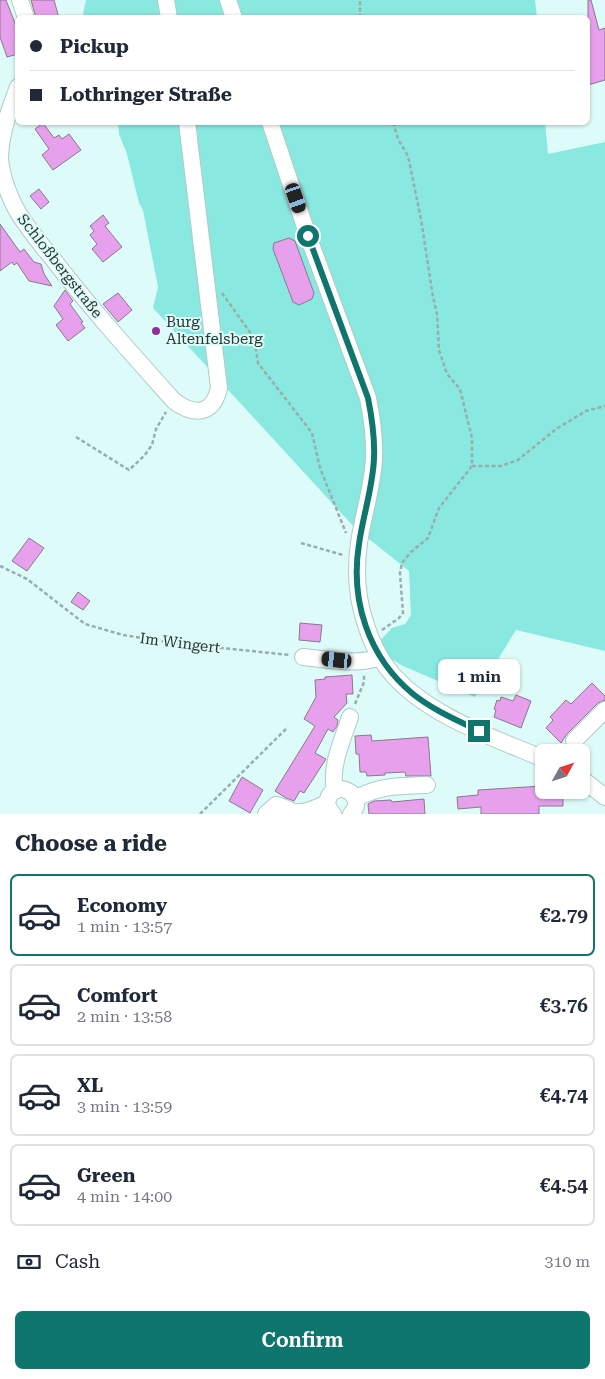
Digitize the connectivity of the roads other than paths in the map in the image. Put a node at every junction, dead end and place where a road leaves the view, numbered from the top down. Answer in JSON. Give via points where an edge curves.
{"nodes":[{"id":1,"x":20,"y":0,"type":"edge"},
{"id":2,"x":166,"y":0,"type":"edge"},
{"id":3,"x":228,"y":0,"type":"edge"},
{"id":4,"x":25,"y":15,"type":"edge"},
{"id":5,"x":168,"y":15,"type":"edge"},
{"id":6,"x":233,"y":15,"type":"edge"},
{"id":7,"x":15,"y":96,"type":"edge"},
{"id":8,"x":187,"y":125,"type":"edge"},
{"id":9,"x":271,"y":125,"type":"edge"},
{"id":10,"x":303,"y":657,"type":"road end"},
{"id":11,"x":373,"y":659,"type":"junction"},
{"id":12,"x":605,"y":710,"type":"edge"},
{"id":13,"x":350,"y":718,"type":"road end"},
{"id":14,"x":574,"y":741,"type":"dead end"},
{"id":15,"x":535,"y":755,"type":"edge"},
{"id":16,"x":427,"y":785,"type":"dead end"},
{"id":17,"x":590,"y":786,"type":"edge"},
{"id":18,"x":605,"y":798,"type":"edge"},
{"id":19,"x":331,"y":803,"type":"edge"},
{"id":20,"x":353,"y":806,"type":"edge"},
{"id":21,"x":266,"y":814,"type":"edge"}],
"edges":[{"from":1,"to":4,"type":"street"},
{"from":2,"to":5,"type":"street"},
{"from":3,"to":6,"type":"street"},
{"from":7,"to":8,"type":"street","name":"Schloßbergstraße","via":[[0,138],[0,159],[16,209],[89,304],[178,404],[203,411],[211,407],[218,394],[218,370]]},
{"from":9,"to":11,"type":"street","via":[[368,398],[374,460],[357,560],[358,599]]},
{"from":10,"to":11,"type":"street"},
{"from":11,"to":15,"type":"street","via":[[403,685],[452,718]]},
{"from":12,"to":14,"type":"street"},
{"from":13,"to":19,"type":"street","via":[[333,767]]},
{"from":16,"to":20,"type":"street","via":[[386,787],[368,792]]},
{"from":17,"to":18,"type":"street"},
{"from":19,"to":20,"type":"street","via":[[347,790],[352,793]]},
{"from":19,"to":21,"type":"street","via":[[304,812],[276,805]]}]}
